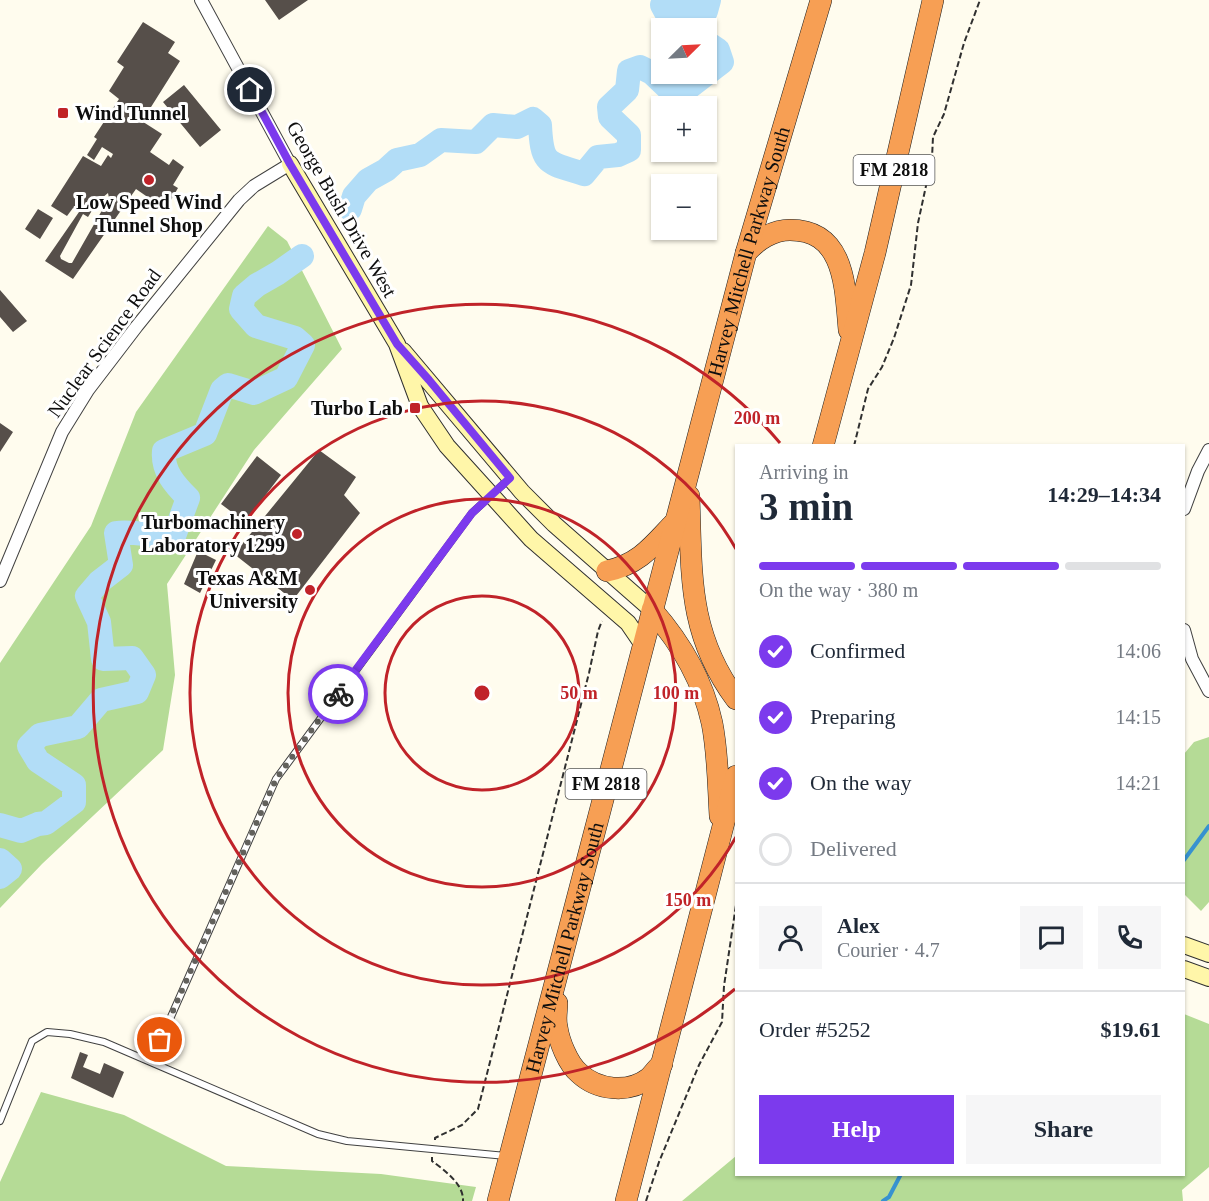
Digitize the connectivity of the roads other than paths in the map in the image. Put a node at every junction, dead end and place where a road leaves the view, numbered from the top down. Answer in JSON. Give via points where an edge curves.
{"nodes":[{"id":1,"x":201,"y":0,"type":"edge"},
{"id":2,"x":821,"y":0,"type":"edge"},
{"id":3,"x":933,"y":0,"type":"edge"},
{"id":4,"x":290,"y":164,"type":"junction"},
{"id":5,"x":746,"y":253,"type":"junction"},
{"id":6,"x":851,"y":339,"type":"junction"},
{"id":7,"x":397,"y":344,"type":"junction"},
{"id":8,"x":824,"y":444,"type":"edge"},
{"id":9,"x":1209,"y":450,"type":"edge"},
{"id":10,"x":689,"y":471,"type":"junction"},
{"id":11,"x":510,"y":478,"type":"junction"},
{"id":12,"x":490,"y":496,"type":"junction"},
{"id":13,"x":1185,"y":506,"type":"edge"},
{"id":14,"x":675,"y":522,"type":"junction"},
{"id":15,"x":607,"y":571,"type":"junction"},
{"id":16,"x":0,"y":581,"type":"edge"},
{"id":17,"x":652,"y":610,"type":"junction"},
{"id":18,"x":1185,"y":634,"type":"edge"},
{"id":19,"x":643,"y":645,"type":"junction"},
{"id":20,"x":1209,"y":692,"type":"edge"},
{"id":21,"x":735,"y":698,"type":"edge"},
{"id":22,"x":735,"y":785,"type":"edge"},
{"id":23,"x":721,"y":837,"type":"junction"},
{"id":24,"x":1185,"y":945,"type":"edge"},
{"id":25,"x":1209,"y":954,"type":"edge"},
{"id":26,"x":1185,"y":969,"type":"edge"},
{"id":27,"x":557,"y":976,"type":"junction"},
{"id":28,"x":1209,"y":978,"type":"edge"},
{"id":29,"x":151,"y":1062,"type":"junction"},
{"id":30,"x":662,"y":1064,"type":"junction"},
{"id":31,"x":0,"y":1121,"type":"edge"},
{"id":32,"x":509,"y":1156,"type":"junction"},
{"id":33,"x":498,"y":1201,"type":"edge"},
{"id":34,"x":626,"y":1201,"type":"edge"}],
"edges":[{"from":1,"to":4,"type":"street","name":"George Bush Drive West"},
{"from":2,"to":5,"type":"highway","name":"Harvey Mitchell Parkway South","number":"FM 2818"},
{"from":3,"to":6,"type":"highway","number":"FM 2818","via":[[875,253]]},
{"from":4,"to":7,"type":"street","name":"George Bush Drive West"},
{"from":4,"to":16,"type":"street","name":"Nuclear Science Road","via":[[239,200],[88,390],[62,432]]},
{"from":5,"to":6,"type":"highway","via":[[766,236],[784,230],[805,230],[822,240],[834,252],[842,271]]},
{"from":5,"to":10,"type":"highway","name":"Harvey Mitchell Parkway South","number":"FM 2818"},
{"from":6,"to":8,"type":"highway","number":"FM 2818"},
{"from":7,"to":11,"type":"street","name":"George Bush Drive West"},
{"from":7,"to":12,"type":"street","name":"George Bush Drive West","via":[[420,406],[447,446]]},
{"from":9,"to":13,"type":"street"},
{"from":10,"to":14,"type":"highway","name":"Harvey Mitchell Parkway South","number":"FM 2818"},
{"from":10,"to":21,"type":"highway","via":[[692,588],[702,636],[721,678]]},
{"from":11,"to":12,"type":"lane"},
{"from":11,"to":15,"type":"street","name":"George Bush Drive West"},
{"from":12,"to":19,"type":"street","name":"George Bush Drive West","via":[[531,539],[628,623]]},
{"from":12,"to":29,"type":"lane","via":[[472,513],[276,779]]},
{"from":14,"to":15,"type":"highway","via":[[645,554]]},
{"from":14,"to":17,"type":"highway","name":"Harvey Mitchell Parkway South","number":"FM 2818"},
{"from":15,"to":17,"type":"street","name":"George Bush Drive West"},
{"from":17,"to":19,"type":"highway","name":"Harvey Mitchell Parkway South","number":"FM 2818"},
{"from":17,"to":23,"type":"highway","via":[[680,646],[702,690],[717,761]]},
{"from":18,"to":20,"type":"street","via":[[1192,659]]},
{"from":19,"to":27,"type":"highway","name":"Harvey Mitchell Parkway South","number":"FM 2818"},
{"from":22,"to":23,"type":"highway"},
{"from":23,"to":30,"type":"highway"},
{"from":24,"to":25,"type":"street"},
{"from":26,"to":28,"type":"street"},
{"from":27,"to":30,"type":"highway","via":[[557,1027],[568,1058],[578,1072],[594,1083],[623,1088],[648,1078]]},
{"from":27,"to":32,"type":"highway","name":"Harvey Mitchell Parkway South","number":"FM 2818"},
{"from":29,"to":31,"type":"lane","via":[[104,1042],[47,1032],[32,1041]]},
{"from":29,"to":32,"type":"lane","via":[[318,1134],[346,1141]]},
{"from":30,"to":34,"type":"highway"},
{"from":32,"to":33,"type":"highway","name":"Harvey Mitchell Parkway South","number":"FM 2818"}]}
